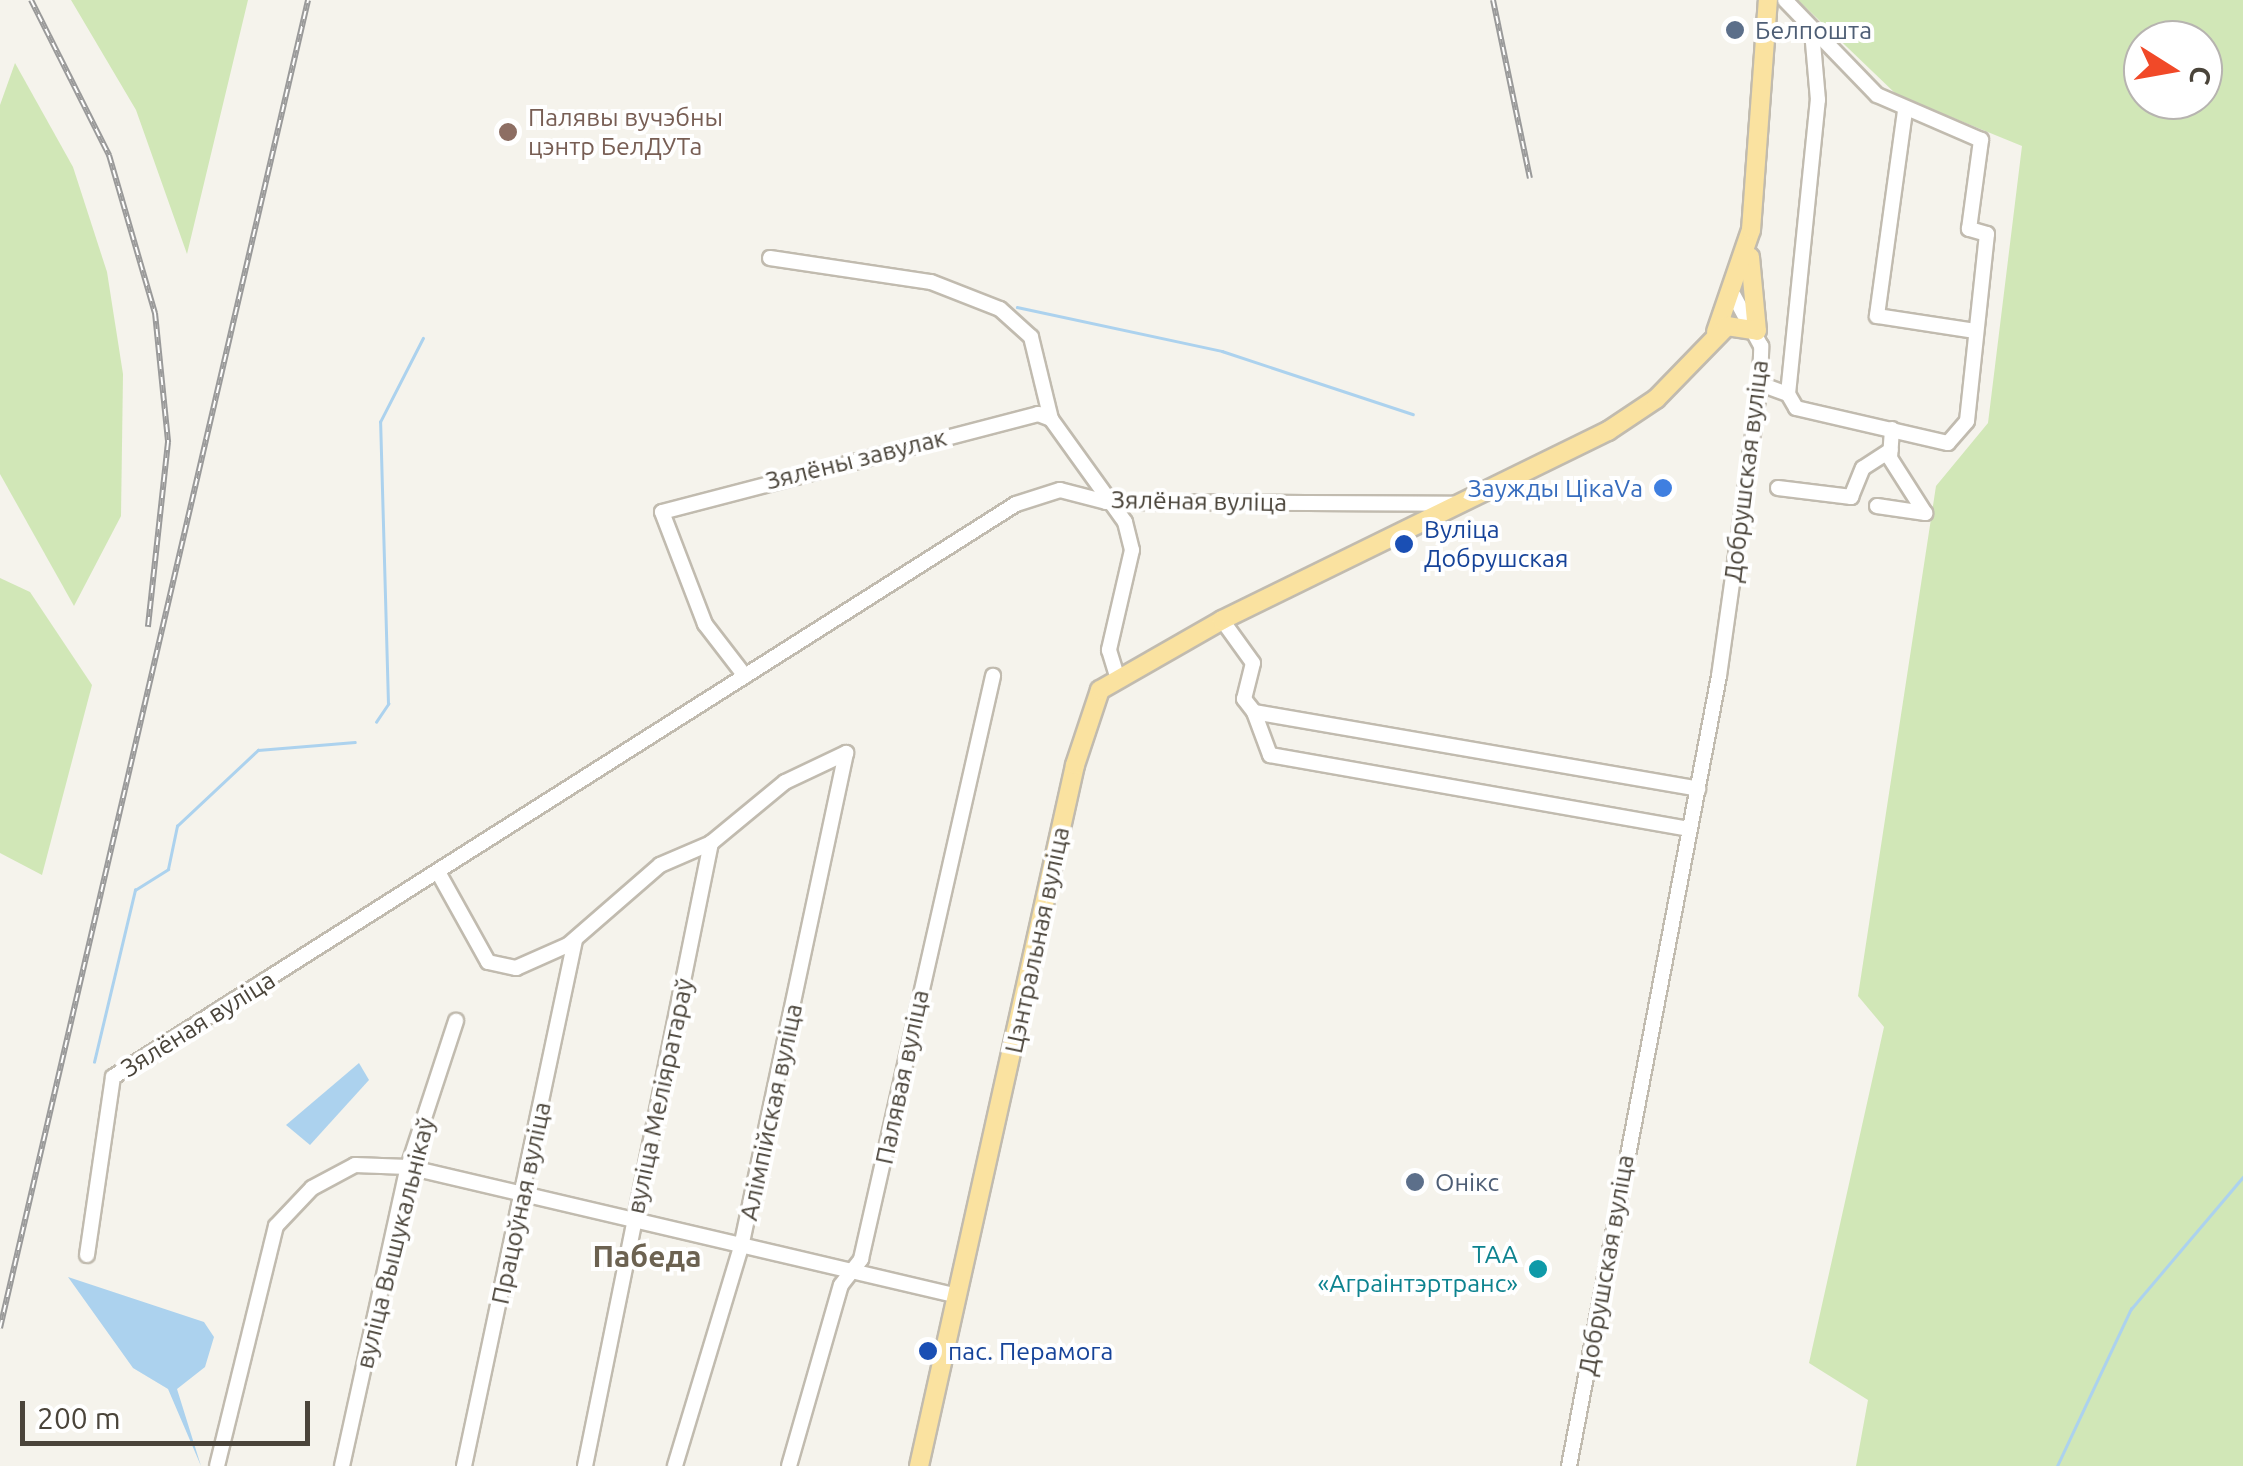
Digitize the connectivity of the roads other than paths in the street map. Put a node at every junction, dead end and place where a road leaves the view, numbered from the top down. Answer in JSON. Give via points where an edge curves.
{"nodes":[{"id":1,"x":1768,"y":0,"type":"edge"},
{"id":2,"x":1785,"y":0,"type":"edge"},
{"id":3,"x":1812,"y":31,"type":"junction"},
{"id":4,"x":1905,"y":111,"type":"junction"},
{"id":5,"x":1751,"y":230,"type":"junction"},
{"id":6,"x":770,"y":258,"type":"dead end"},
{"id":7,"x":1734,"y":296,"type":"junction"},
{"id":8,"x":1757,"y":331,"type":"junction"},
{"id":9,"x":1975,"y":331,"type":"junction"},
{"id":10,"x":1712,"y":339,"type":"junction"},
{"id":11,"x":1760,"y":384,"type":"junction"},
{"id":12,"x":1788,"y":394,"type":"junction"},
{"id":13,"x":1051,"y":419,"type":"junction"},
{"id":14,"x":1892,"y":429,"type":"junction"},
{"id":15,"x":1891,"y":450,"type":"junction"},
{"id":16,"x":1778,"y":488,"type":"dead end"},
{"id":17,"x":1106,"y":502,"type":"junction"},
{"id":18,"x":1467,"y":504,"type":"junction"},
{"id":19,"x":1877,"y":506,"type":"dead end"},
{"id":20,"x":1222,"y":620,"type":"junction"},
{"id":21,"x":745,"y":676,"type":"junction"},
{"id":22,"x":993,"y":676,"type":"dead end"},
{"id":23,"x":1117,"y":676,"type":"junction"},
{"id":24,"x":1254,"y":712,"type":"junction"},
{"id":25,"x":1698,"y":789,"type":"junction"},
{"id":26,"x":1688,"y":829,"type":"junction"},
{"id":27,"x":711,"y":844,"type":"junction"},
{"id":28,"x":438,"y":872,"type":"junction"},
{"id":29,"x":575,"y":940,"type":"junction"},
{"id":30,"x":456,"y":1022,"type":"dead end"},
{"id":31,"x":408,"y":1167,"type":"junction"},
{"id":32,"x":525,"y":1195,"type":"junction"},
{"id":33,"x":633,"y":1226,"type":"junction"},
{"id":34,"x":741,"y":1247,"type":"junction"},
{"id":35,"x":87,"y":1256,"type":"dead end"},
{"id":36,"x":855,"y":1269,"type":"junction"},
{"id":37,"x":958,"y":1296,"type":"junction"},
{"id":38,"x":217,"y":1466,"type":"edge"},
{"id":39,"x":342,"y":1466,"type":"edge"},
{"id":40,"x":464,"y":1466,"type":"edge"},
{"id":41,"x":585,"y":1466,"type":"edge"},
{"id":42,"x":674,"y":1466,"type":"edge"},
{"id":43,"x":789,"y":1466,"type":"edge"},
{"id":44,"x":918,"y":1466,"type":"edge"},
{"id":45,"x":1570,"y":1466,"type":"edge"}],
"edges":[{"from":1,"to":5,"type":"main road"},
{"from":2,"to":3,"type":"street"},
{"from":3,"to":4,"type":"street"},
{"from":3,"to":12,"type":"street","via":[[1818,100]]},
{"from":4,"to":9,"type":"street","via":[[1981,140],[1969,230],[1988,234]]},
{"from":4,"to":9,"type":"street","via":[[1878,316]]},
{"from":5,"to":7,"type":"main road"},
{"from":5,"to":8,"type":"main road"},
{"from":6,"to":13,"type":"street","via":[[931,282],[1000,308],[1032,337]]},
{"from":7,"to":8,"type":"street","name":"Добрушская вуліца"},
{"from":7,"to":10,"type":"main road","name":"Цэнтральная вуліца"},
{"from":8,"to":10,"type":"main road","via":[[1739,324]]},
{"from":8,"to":11,"type":"street","name":"Добрушская вуліца"},
{"from":9,"to":14,"type":"street","via":[[1967,421],[1948,443]]},
{"from":10,"to":18,"type":"main road","name":"Цэнтральная вуліца","via":[[1639,412]]},
{"from":11,"to":12,"type":"street"},
{"from":11,"to":25,"type":"street","name":"Добрушская вуліца"},
{"from":12,"to":14,"type":"street","via":[[1796,408]]},
{"from":13,"to":17,"type":"street"},
{"from":13,"to":21,"type":"street","name":"Зялёны завулак","via":[[1023,415],[662,512],[705,624]]},
{"from":14,"to":15,"type":"street"},
{"from":15,"to":16,"type":"street","via":[[1863,468],[1851,497]]},
{"from":15,"to":19,"type":"street","via":[[1925,513]]},
{"from":17,"to":18,"type":"street","name":"Зялёная вуліца"},
{"from":17,"to":21,"type":"street","name":"Зялёная вуліца","via":[[1060,490],[1016,504]]},
{"from":17,"to":23,"type":"street","via":[[1132,550],[1109,650]]},
{"from":18,"to":20,"type":"main road","name":"Цэнтральная вуліца"},
{"from":20,"to":23,"type":"main road","name":"Цэнтральная вуліца"},
{"from":20,"to":24,"type":"street","via":[[1253,663],[1244,698]]},
{"from":21,"to":28,"type":"street","name":"Зялёная вуліца"},
{"from":22,"to":36,"type":"street","name":"Палявая вуліца"},
{"from":23,"to":37,"type":"main road","name":"Цэнтральная вуліца","via":[[1091,708],[1076,765]]},
{"from":24,"to":25,"type":"street"},
{"from":24,"to":26,"type":"street","via":[[1270,755]]},
{"from":25,"to":26,"type":"street","name":"Добрушская вуліца"},
{"from":26,"to":45,"type":"street","name":"Добрушская вуліца"},
{"from":27,"to":29,"type":"street","via":[[660,865]]},
{"from":27,"to":33,"type":"street","name":"вуліца Меліяратараў"},
{"from":27,"to":34,"type":"street","name":"Алімпійская вуліца","via":[[785,782],[846,754]]},
{"from":28,"to":29,"type":"street","via":[[488,962],[516,968]]},
{"from":28,"to":35,"type":"street","name":"Зялёная вуліца","via":[[109,1080],[105,1180]]},
{"from":29,"to":32,"type":"street","name":"Працоўная вуліца"},
{"from":30,"to":31,"type":"street","name":"вуліца Вышукальнікаў"},
{"from":31,"to":32,"type":"street"},
{"from":31,"to":38,"type":"street","via":[[337,1170],[276,1226]]},
{"from":31,"to":39,"type":"street","name":"вуліца Вышукальнікаў"},
{"from":32,"to":33,"type":"street"},
{"from":32,"to":40,"type":"street","name":"Працоўная вуліца"},
{"from":33,"to":34,"type":"street"},
{"from":33,"to":41,"type":"street","name":"вуліца Меліяратараў"},
{"from":34,"to":36,"type":"street"},
{"from":34,"to":42,"type":"street","name":"Алімпійская вуліца"},
{"from":36,"to":37,"type":"street"},
{"from":36,"to":43,"type":"street","name":"Палявая вуліца","via":[[840,1285]]},
{"from":37,"to":44,"type":"main road","name":"Цэнтральная вуліца"}]}
